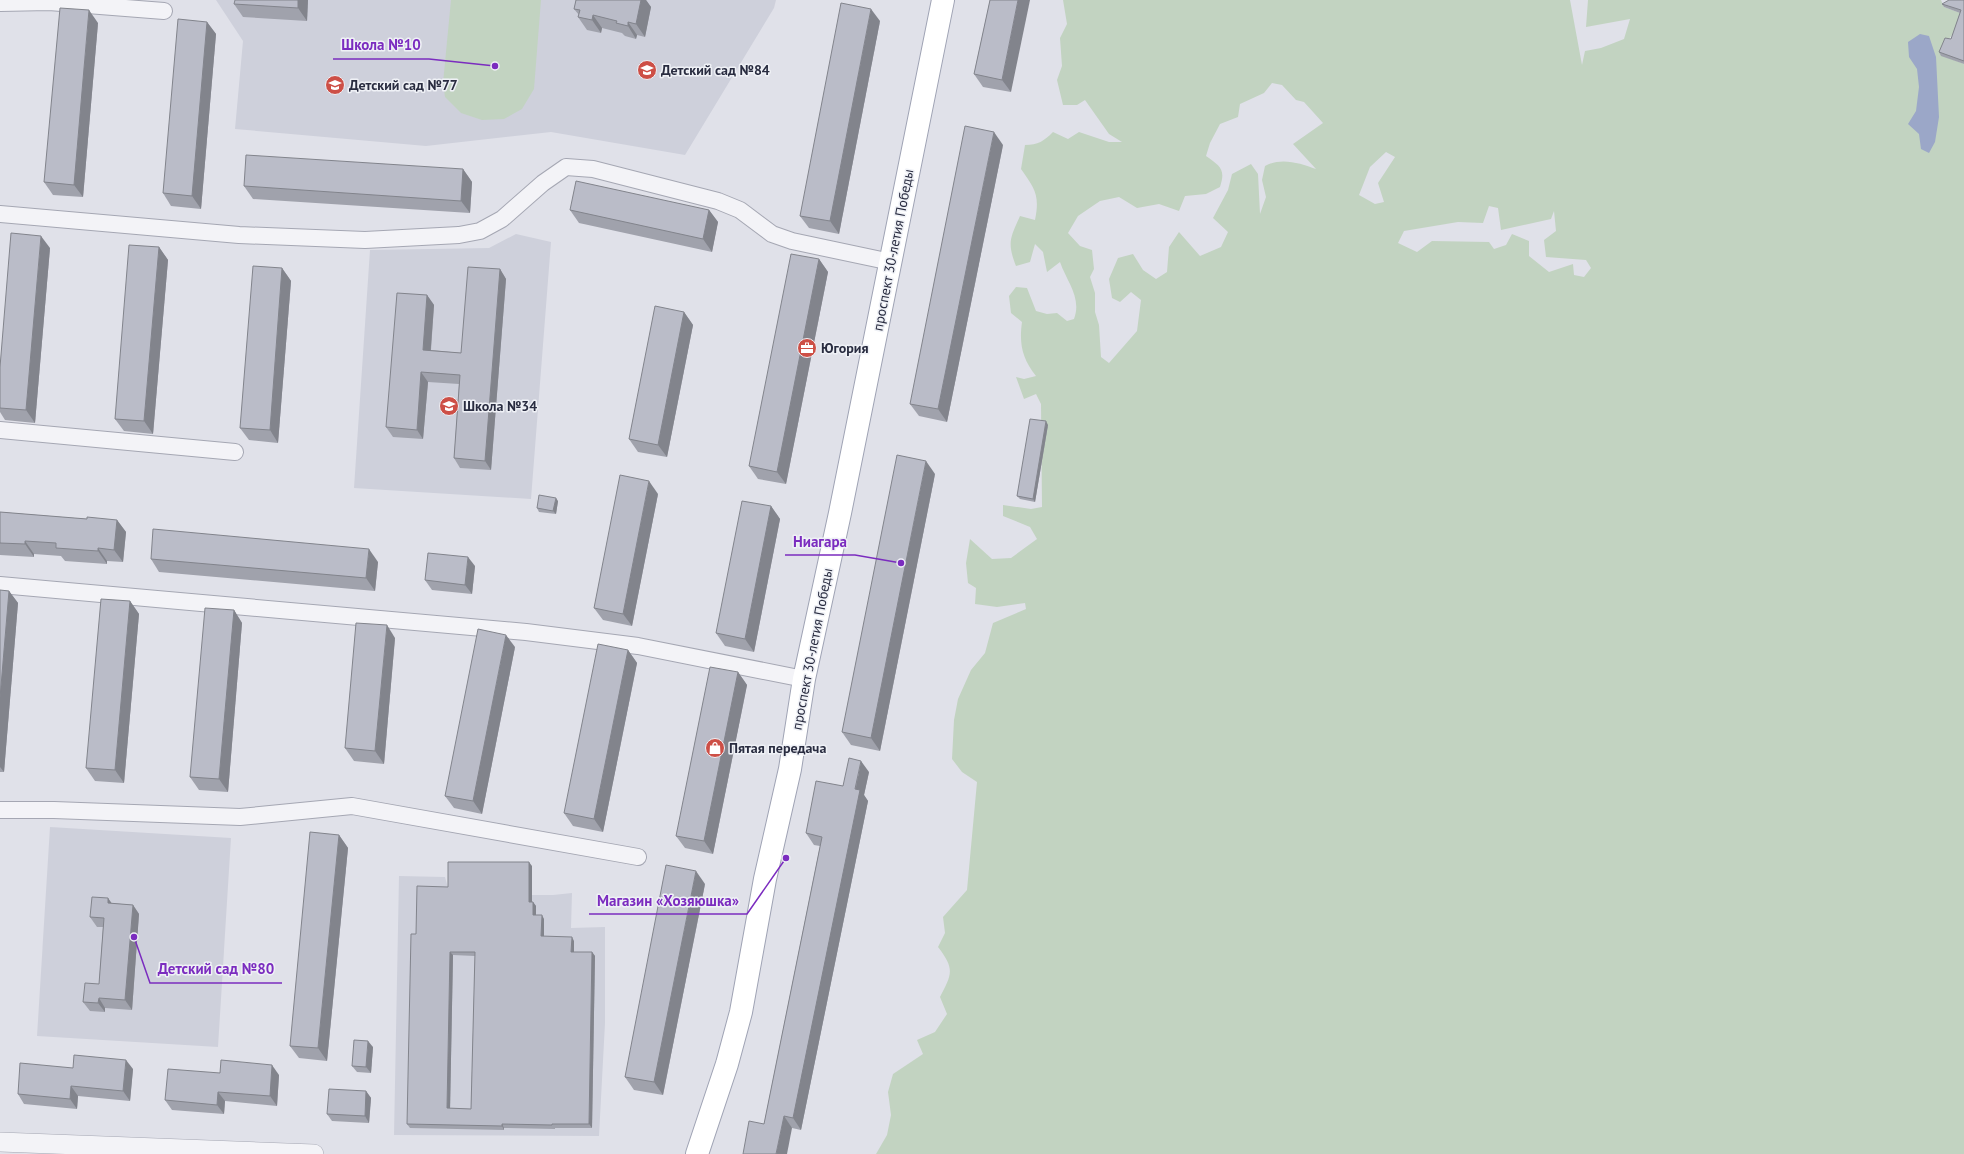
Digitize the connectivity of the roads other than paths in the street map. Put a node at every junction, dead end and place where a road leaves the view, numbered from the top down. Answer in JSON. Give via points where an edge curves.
{"nodes":[{"id":1,"x":943,"y":0,"type":"edge"},
{"id":2,"x":0,"y":3,"type":"edge"},
{"id":3,"x":164,"y":11,"type":"dead end"},
{"id":4,"x":0,"y":214,"type":"edge"},
{"id":5,"x":890,"y":262,"type":"junction"},
{"id":6,"x":0,"y":430,"type":"edge"},
{"id":7,"x":235,"y":452,"type":"dead end"},
{"id":8,"x":0,"y":585,"type":"edge"},
{"id":9,"x":804,"y":679,"type":"junction"},
{"id":10,"x":0,"y":810,"type":"edge"},
{"id":11,"x":638,"y":857,"type":"dead end"},
{"id":12,"x":0,"y":1142,"type":"edge"},
{"id":13,"x":314,"y":1154,"type":"edge"},
{"id":14,"x":697,"y":1154,"type":"edge"}],
"edges":[{"from":1,"to":5,"type":"main road","name":"проспект 30-летия Победы"},
{"from":2,"to":3,"type":"street","via":[[49,2]]},
{"from":4,"to":5,"type":"street","via":[[245,236],[366,240],[459,235],[480,231],[502,219],[543,183],[566,167],[593,169],[718,200],[740,210],[772,234],[792,241]]},
{"from":5,"to":9,"type":"main road","name":"проспект 30-летия Победы"},
{"from":6,"to":7,"type":"street"},
{"from":8,"to":9,"type":"street","via":[[526,632],[638,646]]},
{"from":9,"to":14,"type":"main road","name":"проспект 30-летия Победы","via":[[790,769],[765,879],[741,1012],[728,1064]]},
{"from":10,"to":11,"type":"street","via":[[240,817],[352,806]]},
{"from":12,"to":13,"type":"street"}]}
